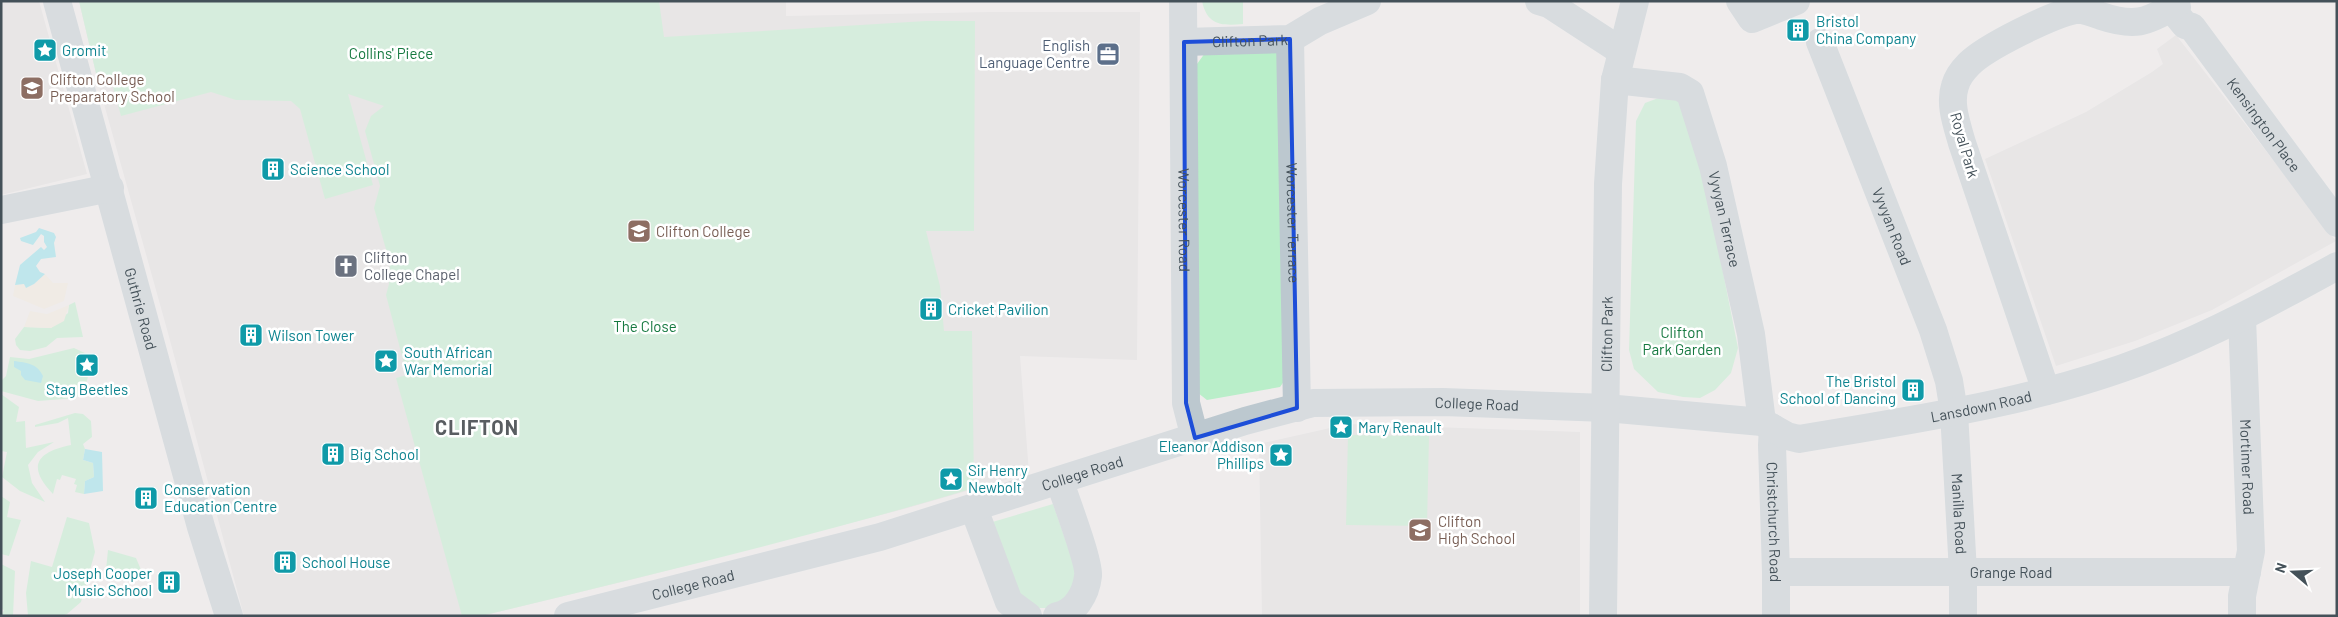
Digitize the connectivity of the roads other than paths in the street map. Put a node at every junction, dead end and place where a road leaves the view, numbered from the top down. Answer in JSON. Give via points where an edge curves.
{"nodes":[{"id":1,"x":57,"y":1,"type":"edge"},
{"id":2,"x":1183,"y":1,"type":"edge"},
{"id":3,"x":1367,"y":1,"type":"edge"},
{"id":4,"x":1539,"y":1,"type":"edge"},
{"id":5,"x":1635,"y":1,"type":"edge"},
{"id":6,"x":1740,"y":1,"type":"edge"},
{"id":7,"x":1796,"y":1,"type":"edge"},
{"id":8,"x":2179,"y":10,"type":"edge"},
{"id":9,"x":1290,"y":39,"type":"junction"},
{"id":10,"x":1184,"y":42,"type":"junction"},
{"id":11,"x":1820,"y":42,"type":"dead end"},
{"id":12,"x":1621,"y":51,"type":"junction"},
{"id":13,"x":1616,"y":80,"type":"junction"},
{"id":14,"x":110,"y":188,"type":"junction"},
{"id":15,"x":1,"y":210,"type":"edge"},
{"id":16,"x":2337,"y":223,"type":"edge"},
{"id":17,"x":2337,"y":266,"type":"edge"},
{"id":18,"x":2242,"y":318,"type":"junction"},
{"id":19,"x":2046,"y":391,"type":"junction"},
{"id":20,"x":1297,"y":408,"type":"junction"},
{"id":21,"x":1606,"y":408,"type":"junction"},
{"id":22,"x":1954,"y":412,"type":"junction"},
{"id":23,"x":1768,"y":425,"type":"junction"},
{"id":24,"x":1194,"y":438,"type":"junction"},
{"id":25,"x":1060,"y":482,"type":"junction"},
{"id":26,"x":974,"y":508,"type":"junction"},
{"id":27,"x":1776,"y":572,"type":"junction"},
{"id":28,"x":1963,"y":572,"type":"junction"},
{"id":29,"x":2247,"y":572,"type":"junction"},
{"id":30,"x":583,"y":614,"type":"edge"},
{"id":31,"x":229,"y":616,"type":"edge"},
{"id":32,"x":1028,"y":616,"type":"edge"},
{"id":33,"x":1057,"y":616,"type":"edge"},
{"id":34,"x":1603,"y":616,"type":"edge"},
{"id":35,"x":1776,"y":616,"type":"edge"},
{"id":36,"x":1963,"y":616,"type":"edge"},
{"id":37,"x":2242,"y":616,"type":"edge"}],
"edges":[{"from":1,"to":14,"type":"street","name":"Guthrie Road"},
{"from":2,"to":10,"type":"street","name":"Worcester Road"},
{"from":3,"to":9,"type":"street","name":"Clifton Park","via":[[1320,20]]},
{"from":4,"to":12,"type":"street"},
{"from":5,"to":12,"type":"street","name":"Clifton Park"},
{"from":6,"to":7,"type":"street","via":[[1752,19]]},
{"from":8,"to":16,"type":"street","name":"Kensington Place"},
{"from":8,"to":19,"type":"street","name":"Royal Park","via":[[2135,24],[2076,10],[2055,16],[1988,50],[1970,63],[1954,87],[1953,101],[1962,143]]},
{"from":9,"to":10,"type":"street","name":"Clifton Park"},
{"from":9,"to":20,"type":"street","name":"Worcester Terrace"},
{"from":10,"to":24,"type":"street","name":"Worcester Road","via":[[1186,403]]},
{"from":11,"to":22,"type":"street","name":"Vyvyan Road","via":[[1933,330],[1949,382]]},
{"from":12,"to":13,"type":"street","name":"Clifton Park"},
{"from":13,"to":21,"type":"street","name":"Clifton Park","via":[[1608,184]]},
{"from":13,"to":23,"type":"street","name":"Vyvyan Terrace","via":[[1680,87],[1690,93],[1712,166],[1751,334]]},
{"from":14,"to":15,"type":"street"},
{"from":14,"to":31,"type":"street","name":"Guthrie Road","via":[[201,527]]},
{"from":17,"to":18,"type":"street","name":"Lansdown Road"},
{"from":18,"to":19,"type":"street","name":"Lansdown Road","via":[[2149,359]]},
{"from":18,"to":29,"type":"street","name":"Mortimer Road","via":[[2251,551]]},
{"from":19,"to":22,"type":"street","name":"Lansdown Road"},
{"from":20,"to":21,"type":"street","name":"College Road","via":[[1313,403],[1443,402]]},
{"from":20,"to":24,"type":"street","name":"College Road"},
{"from":21,"to":23,"type":"street","name":"Lansdown Road"},
{"from":21,"to":34,"type":"street","name":"Clifton Park"},
{"from":22,"to":23,"type":"street","name":"Lansdown Road","via":[[1799,439]]},
{"from":22,"to":28,"type":"street","name":"Manilla Road"},
{"from":23,"to":27,"type":"street","name":"Christchurch Road","via":[[1772,445]]},
{"from":24,"to":25,"type":"street","name":"College Road"},
{"from":25,"to":26,"type":"street","name":"College Road"},
{"from":25,"to":33,"type":"street","via":[[1089,574],[1080,601],[1065,614]]},
{"from":26,"to":30,"type":"street","name":"College Road","via":[[880,537]]},
{"from":26,"to":32,"type":"street","via":[[1009,602]]},
{"from":27,"to":28,"type":"street","name":"Grange Road"},
{"from":27,"to":35,"type":"street","name":"Christchurch Road"},
{"from":28,"to":29,"type":"street","name":"Grange Road"},
{"from":28,"to":36,"type":"street","name":"Manilla Road"},
{"from":29,"to":37,"type":"street","name":"Mortimer Road"}]}
